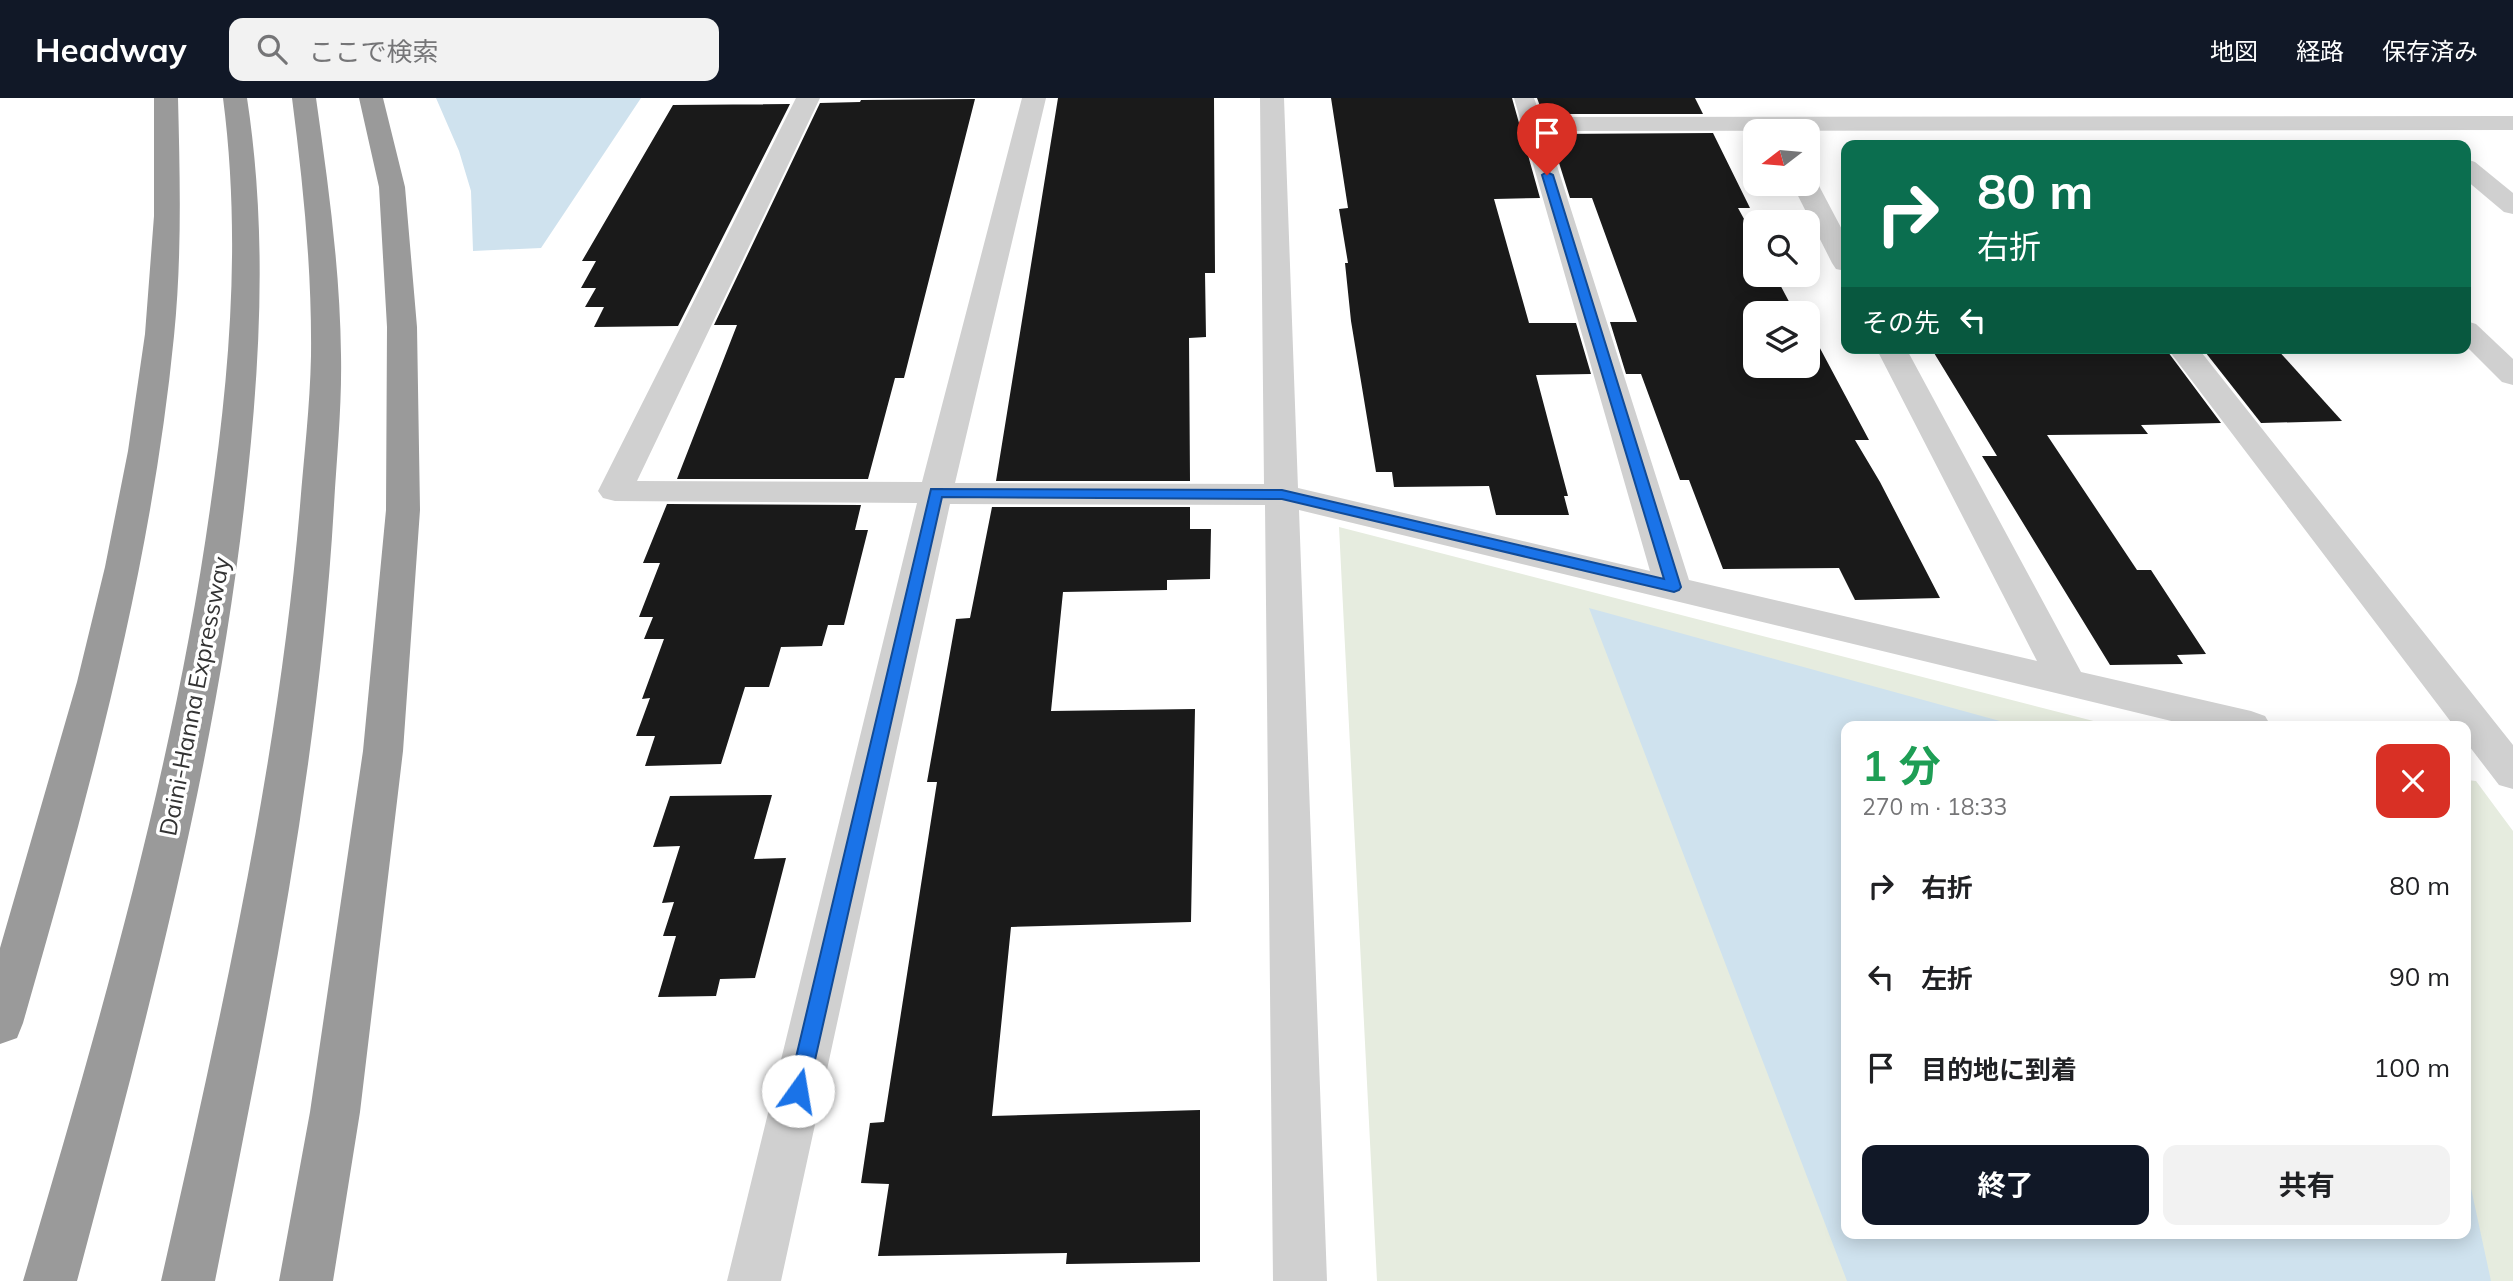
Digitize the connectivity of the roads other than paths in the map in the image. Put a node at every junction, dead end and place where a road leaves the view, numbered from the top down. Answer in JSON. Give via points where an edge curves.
{"nodes":[{"id":1,"x":166,"y":98,"type":"edge"},
{"id":2,"x":235,"y":98,"type":"edge"},
{"id":3,"x":304,"y":98,"type":"edge"},
{"id":4,"x":371,"y":98,"type":"edge"},
{"id":5,"x":808,"y":98,"type":"edge"},
{"id":6,"x":1034,"y":98,"type":"edge"},
{"id":7,"x":1272,"y":98,"type":"edge"},
{"id":8,"x":1759,"y":98,"type":"edge"},
{"id":9,"x":2225,"y":98,"type":"edge"},
{"id":10,"x":2384,"y":98,"type":"edge"},
{"id":11,"x":1528,"y":111,"type":"edge"},
{"id":12,"x":1771,"y":119,"type":"edge"},
{"id":13,"x":2251,"y":123,"type":"junction"},
{"id":14,"x":2414,"y":123,"type":"junction"},
{"id":15,"x":2513,"y":123,"type":"edge"},
{"id":16,"x":2007,"y":124,"type":"junction"},
{"id":17,"x":1743,"y":125,"type":"edge"},
{"id":18,"x":1820,"y":126,"type":"edge"},
{"id":19,"x":2020,"y":140,"type":"edge"},
{"id":20,"x":2269,"y":140,"type":"edge"},
{"id":21,"x":2434,"y":140,"type":"edge"},
{"id":22,"x":2471,"y":171,"type":"edge"},
{"id":23,"x":1811,"y":196,"type":"edge"},
{"id":24,"x":2513,"y":206,"type":"edge"},
{"id":25,"x":1841,"y":253,"type":"edge"},
{"id":26,"x":2471,"y":335,"type":"edge"},
{"id":27,"x":1894,"y":354,"type":"edge"},
{"id":28,"x":2187,"y":354,"type":"edge"},
{"id":29,"x":2513,"y":376,"type":"edge"},
{"id":30,"x":936,"y":492,"type":"junction"},
{"id":31,"x":1282,"y":495,"type":"junction"},
{"id":32,"x":1674,"y":587,"type":"junction"},
{"id":33,"x":2067,"y":682,"type":"junction"},
{"id":34,"x":2230,"y":721,"type":"edge"},
{"id":35,"x":2496,"y":752,"type":"edge"},
{"id":36,"x":0,"y":1023,"type":"edge"},
{"id":37,"x":50,"y":1281,"type":"edge"},
{"id":38,"x":188,"y":1281,"type":"edge"},
{"id":39,"x":306,"y":1281,"type":"edge"},
{"id":40,"x":754,"y":1281,"type":"edge"},
{"id":41,"x":1300,"y":1281,"type":"edge"}],
"edges":[{"from":1,"to":36,"type":"highway","via":[[168,227],[157,368],[125,560],[60,824]]},
{"from":2,"to":37,"type":"highway","name":"Daini-Hanna Expressway","via":[[246,216],[245,360],[225,544],[174,801]]},
{"from":3,"to":38,"type":"highway","via":[[319,203],[327,344],[306,638],[259,929]]},
{"from":4,"to":39,"type":"highway","via":[[392,187],[402,327],[403,510],[383,751],[335,1111]]},
{"from":5,"to":30,"type":"street","via":[[615,491]]},
{"from":6,"to":30,"type":"street"},
{"from":7,"to":31,"type":"street"},
{"from":8,"to":12,"type":"street"},
{"from":9,"to":13,"type":"street"},
{"from":10,"to":14,"type":"street"},
{"from":11,"to":17,"type":"street"},
{"from":11,"to":32,"type":"street"},
{"from":13,"to":14,"type":"street"},
{"from":13,"to":16,"type":"street"},
{"from":13,"to":20,"type":"street"},
{"from":14,"to":15,"type":"street"},
{"from":14,"to":21,"type":"street"},
{"from":16,"to":18,"type":"street"},
{"from":16,"to":19,"type":"street"},
{"from":22,"to":24,"type":"street"},
{"from":23,"to":25,"type":"street"},
{"from":26,"to":29,"type":"street"},
{"from":27,"to":33,"type":"street"},
{"from":28,"to":35,"type":"street"},
{"from":30,"to":31,"type":"street"},
{"from":30,"to":40,"type":"street"},
{"from":31,"to":32,"type":"street"},
{"from":31,"to":41,"type":"street"},
{"from":32,"to":33,"type":"street"},
{"from":33,"to":34,"type":"street"}]}
